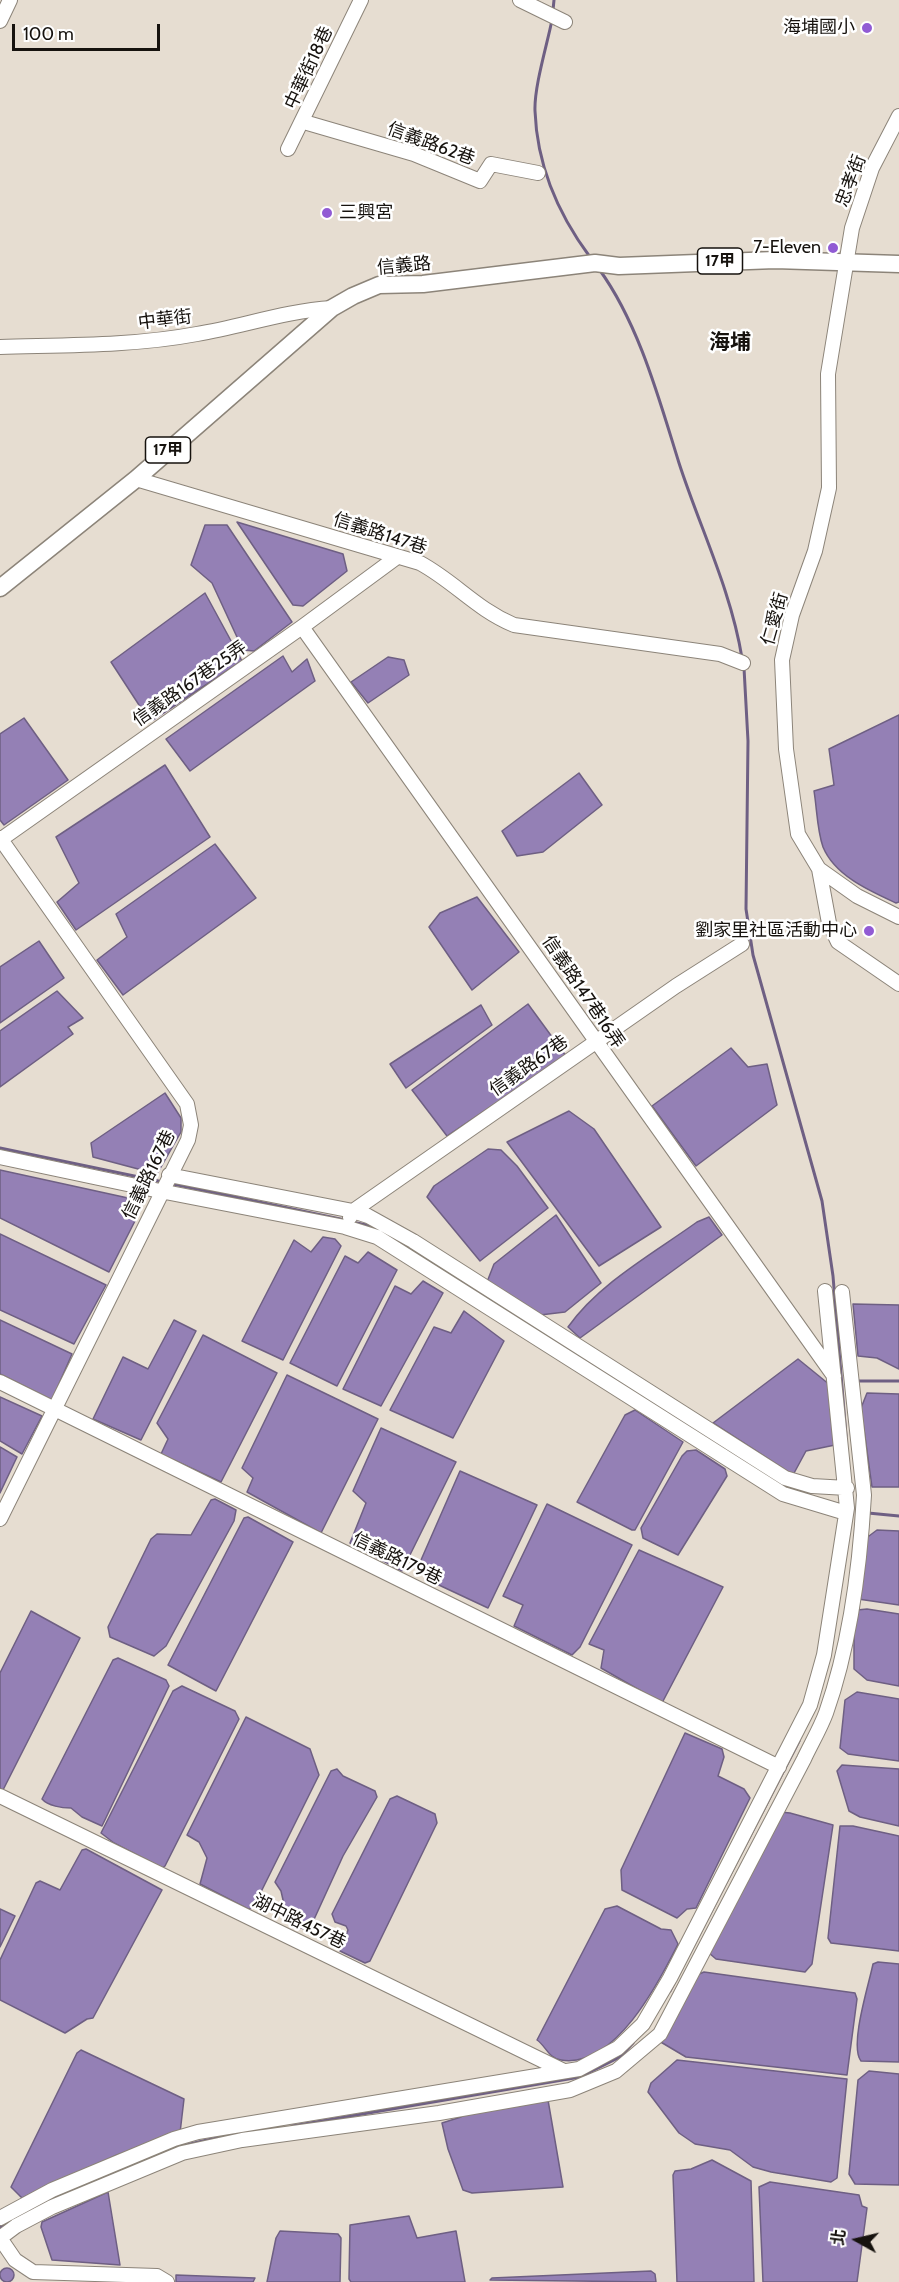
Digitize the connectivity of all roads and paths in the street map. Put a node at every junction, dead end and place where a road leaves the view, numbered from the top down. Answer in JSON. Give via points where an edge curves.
{"nodes":[{"id":1,"x":10,"y":0,"type":"edge"},
{"id":2,"x":361,"y":0,"type":"edge"},
{"id":3,"x":520,"y":0,"type":"edge"},
{"id":4,"x":558,"y":19,"type":"dead end"},
{"id":5,"x":0,"y":21,"type":"edge"},
{"id":6,"x":899,"y":116,"type":"edge"},
{"id":7,"x":304,"y":122,"type":"junction"},
{"id":8,"x":288,"y":149,"type":"dead end"},
{"id":9,"x":538,"y":173,"type":"dead end"},
{"id":10,"x":846,"y":263,"type":"junction"},
{"id":11,"x":899,"y":264,"type":"edge"},
{"id":12,"x":332,"y":308,"type":"junction"},
{"id":13,"x":0,"y":347,"type":"edge"},
{"id":14,"x":136,"y":478,"type":"junction"},
{"id":15,"x":397,"y":556,"type":"junction"},
{"id":16,"x":0,"y":588,"type":"edge"},
{"id":17,"x":302,"y":627,"type":"junction"},
{"id":18,"x":743,"y":663,"type":"dead end"},
{"id":19,"x":0,"y":839,"type":"edge"},
{"id":20,"x":819,"y":869,"type":"junction"},
{"id":21,"x":899,"y":917,"type":"edge"},
{"id":22,"x":742,"y":944,"type":"dead end"},
{"id":23,"x":899,"y":984,"type":"edge"},
{"id":24,"x":595,"y":1042,"type":"junction"},
{"id":25,"x":0,"y":1156,"type":"edge"},
{"id":26,"x":164,"y":1184,"type":"junction"},
{"id":27,"x":353,"y":1211,"type":"junction"},
{"id":28,"x":345,"y":1227,"type":"junction"},
{"id":29,"x":825,"y":1291,"type":"dead end"},
{"id":30,"x":842,"y":1292,"type":"dead end"},
{"id":31,"x":835,"y":1377,"type":"junction"},
{"id":32,"x":0,"y":1382,"type":"edge"},
{"id":33,"x":55,"y":1409,"type":"junction"},
{"id":34,"x":847,"y":1501,"type":"junction"},
{"id":35,"x":0,"y":1519,"type":"edge"},
{"id":36,"x":779,"y":1767,"type":"junction"},
{"id":37,"x":0,"y":1796,"type":"edge"},
{"id":38,"x":563,"y":2071,"type":"junction"},
{"id":39,"x":570,"y":2091,"type":"junction"},
{"id":40,"x":0,"y":2218,"type":"edge"},
{"id":41,"x":0,"y":2238,"type":"edge"},
{"id":42,"x":167,"y":2282,"type":"edge"}],
"edges":[{"from":1,"to":5,"type":"street"},
{"from":2,"to":7,"type":"street","name":"中華街18巷"},
{"from":3,"to":4,"type":"street"},
{"from":6,"to":10,"type":"street","name":"忠孝街","via":[[872,168],[852,228]]},
{"from":7,"to":8,"type":"street","name":"中華街18巷"},
{"from":7,"to":9,"type":"street","name":"信義路62巷","via":[[414,154],[477,180],[483,179],[491,164]]},
{"from":10,"to":11,"type":"main road","number":"17甲"},
{"from":10,"to":12,"type":"main road","name":"信義路","number":"17甲","via":[[775,260],[590,264],[423,284],[379,285]]},
{"from":10,"to":20,"type":"street","name":"仁愛街","via":[[828,374],[829,488],[816,551],[792,615],[782,660],[786,749],[798,834]]},
{"from":12,"to":13,"type":"street","name":"中華街","via":[[297,310],[157,340]]},
{"from":12,"to":14,"type":"main road","name":"信義路","number":"17甲"},
{"from":14,"to":15,"type":"street","name":"信義路147巷"},
{"from":14,"to":16,"type":"main road","name":"信義路","number":"17甲"},
{"from":15,"to":17,"type":"street","name":"信義路167巷25弄"},
{"from":15,"to":18,"type":"street","name":"信義路147巷","via":[[440,574],[489,615],[514,625],[720,654]]},
{"from":17,"to":19,"type":"street","name":"信義路167巷25弄"},
{"from":17,"to":24,"type":"street","name":"信義路147巷16弄"},
{"from":19,"to":26,"type":"street","name":"信義路167巷","via":[[187,1104],[191,1125],[188,1140]]},
{"from":20,"to":21,"type":"street","via":[[857,896]]},
{"from":20,"to":23,"type":"street","name":"仁愛街","via":[[829,923],[838,942]]},
{"from":22,"to":24,"type":"street","name":"信義路67巷"},
{"from":24,"to":27,"type":"street","name":"信義路67巷"},
{"from":24,"to":31,"type":"street","name":"信義路147巷16弄"},
{"from":25,"to":26,"type":"street"},
{"from":26,"to":27,"type":"street"},
{"from":26,"to":28,"type":"street"},
{"from":26,"to":33,"type":"street","name":"信義路167巷"},
{"from":27,"to":28,"type":"street","name":"信義路67巷"},
{"from":27,"to":34,"type":"street","via":[[413,1241],[785,1478]]},
{"from":28,"to":34,"type":"street","via":[[377,1237],[783,1494]]},
{"from":29,"to":31,"type":"street"},
{"from":30,"to":39,"type":"street","via":[[864,1495],[846,1636],[826,1713],[660,2034],[616,2071]]},
{"from":31,"to":34,"type":"street"},
{"from":32,"to":33,"type":"street","name":"信義路179巷"},
{"from":33,"to":35,"type":"street","name":"信義路167巷"},
{"from":33,"to":36,"type":"street","name":"信義路179巷"},
{"from":34,"to":36,"type":"street","via":[[824,1655],[810,1705]]},
{"from":36,"to":38,"type":"street","via":[[644,2024],[618,2048],[591,2065]]},
{"from":37,"to":38,"type":"street","name":"湖中路457巷"},
{"from":38,"to":39,"type":"street"},
{"from":38,"to":40,"type":"street","via":[[198,2132],[52,2190]]},
{"from":39,"to":41,"type":"street","via":[[242,2140],[182,2153],[52,2207]]},
{"from":41,"to":42,"type":"street","via":[[15,2260],[33,2272],[157,2276]]}]}
